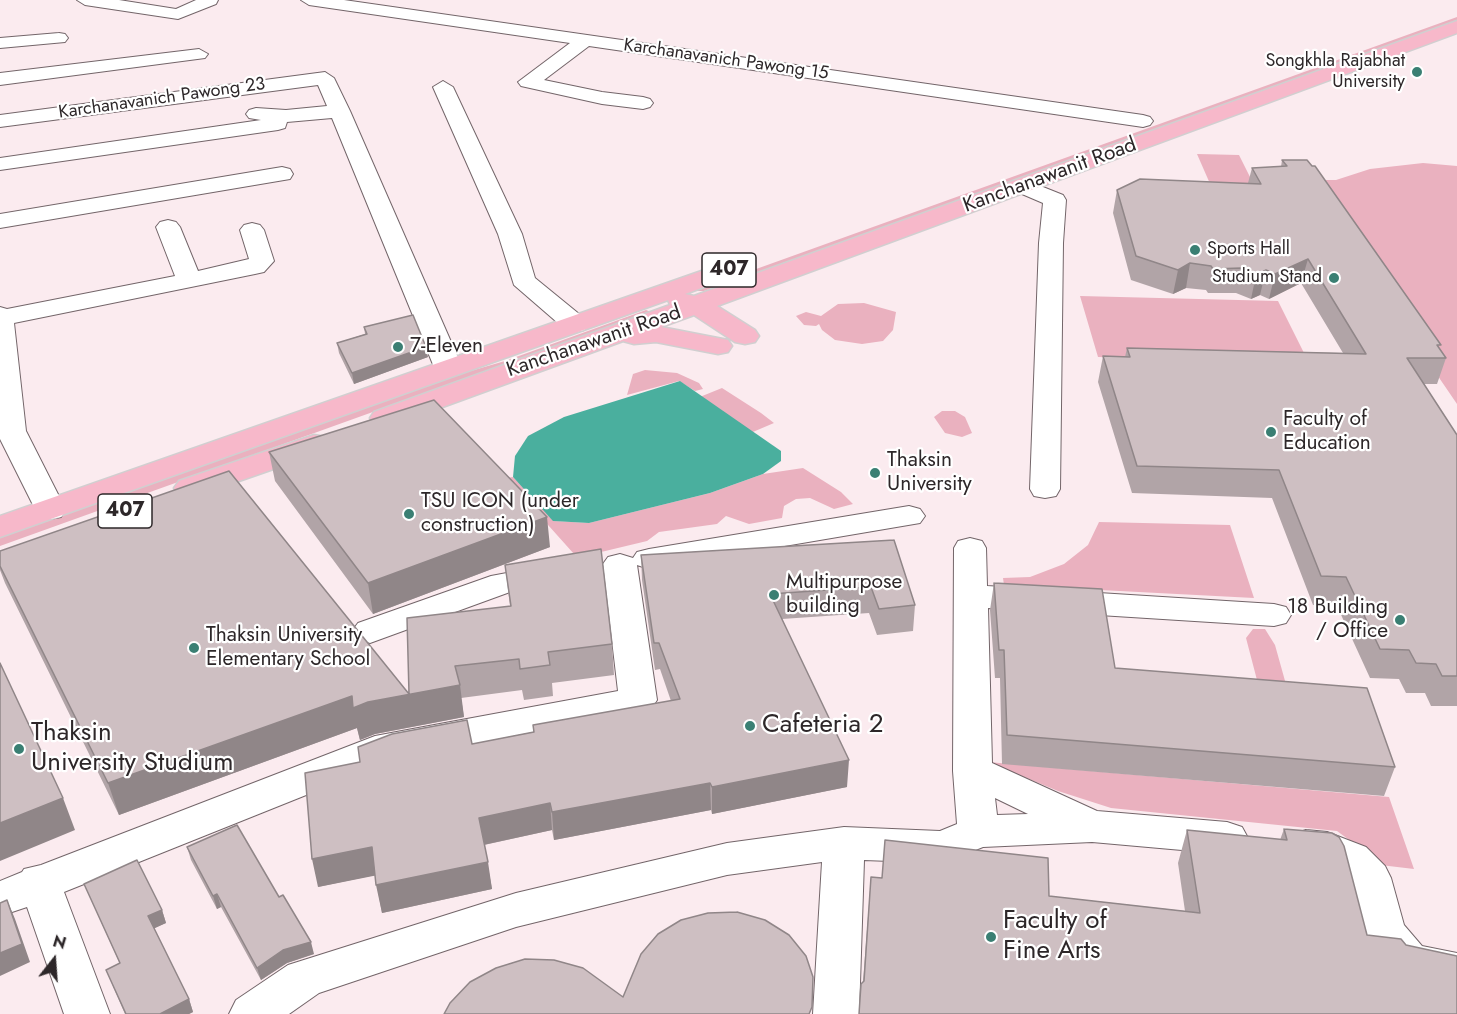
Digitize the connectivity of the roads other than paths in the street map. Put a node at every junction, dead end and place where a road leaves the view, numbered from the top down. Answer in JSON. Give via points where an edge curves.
{"nodes":[{"id":1,"x":85,"y":0,"type":"edge"},
{"id":2,"x":210,"y":0,"type":"edge"},
{"id":3,"x":309,"y":0,"type":"edge"},
{"id":4,"x":1457,"y":12,"type":"edge"},
{"id":5,"x":1457,"y":27,"type":"edge"},
{"id":6,"x":59,"y":38,"type":"dead end"},
{"id":7,"x":586,"y":40,"type":"junction"},
{"id":8,"x":0,"y":43,"type":"edge"},
{"id":9,"x":199,"y":54,"type":"dead end"},
{"id":10,"x":0,"y":79,"type":"edge"},
{"id":11,"x":443,"y":87,"type":"dead end"},
{"id":12,"x":643,"y":103,"type":"dead end"},
{"id":13,"x":249,"y":107,"type":"dead end"},
{"id":14,"x":340,"y":111,"type":"junction"},
{"id":15,"x":0,"y":121,"type":"edge"},
{"id":16,"x":1143,"y":121,"type":"junction"},
{"id":17,"x":278,"y":124,"type":"dead end"},
{"id":18,"x":0,"y":164,"type":"edge"},
{"id":19,"x":282,"y":174,"type":"dead end"},
{"id":20,"x":1023,"y":186,"type":"junction"},
{"id":21,"x":0,"y":221,"type":"edge"},
{"id":22,"x":168,"y":227,"type":"dead end"},
{"id":23,"x":252,"y":230,"type":"dead end"},
{"id":24,"x":789,"y":270,"type":"junction"},
{"id":25,"x":189,"y":279,"type":"junction"},
{"id":26,"x":682,"y":301,"type":"junction"},
{"id":27,"x":0,"y":316,"type":"edge"},
{"id":28,"x":576,"y":335,"type":"junction"},
{"id":29,"x":448,"y":367,"type":"junction"},
{"id":30,"x":1045,"y":489,"type":"dead end"},
{"id":31,"x":50,"y":510,"type":"junction"},
{"id":32,"x":909,"y":516,"type":"dead end"},
{"id":33,"x":0,"y":527,"type":"edge"},
{"id":34,"x":970,"y":548,"type":"dead end"},
{"id":35,"x":0,"y":555,"type":"edge"},
{"id":36,"x":596,"y":568,"type":"junction"},
{"id":37,"x":970,"y":596,"type":"junction"},
{"id":38,"x":1274,"y":615,"type":"dead end"},
{"id":39,"x":370,"y":631,"type":"dead end"},
{"id":40,"x":973,"y":771,"type":"junction"},
{"id":41,"x":1092,"y":826,"type":"junction"},
{"id":42,"x":978,"y":832,"type":"junction"},
{"id":43,"x":844,"y":843,"type":"junction"},
{"id":44,"x":39,"y":881,"type":"junction"},
{"id":45,"x":0,"y":898,"type":"edge"},
{"id":46,"x":1457,"y":972,"type":"edge"},
{"id":47,"x":87,"y":1014,"type":"edge"},
{"id":48,"x":252,"y":1014,"type":"edge"},
{"id":49,"x":836,"y":1014,"type":"edge"}],
"edges":[{"from":1,"to":2,"type":"street","via":[[178,14]]},
{"from":3,"to":7,"type":"street","name":"Karchanavanich Pawong 15"},
{"from":4,"to":16,"type":"main road","name":"Kanchanawanit Road","number":"407"},
{"from":5,"to":20,"type":"main road","name":"Kanchanawanit Road","number":"407"},
{"from":6,"to":8,"type":"street"},
{"from":7,"to":12,"type":"street","via":[[528,82]]},
{"from":7,"to":16,"type":"street","name":"Karchanavanich Pawong 15"},
{"from":9,"to":10,"type":"street"},
{"from":11,"to":28,"type":"street","via":[[510,234],[523,278]]},
{"from":13,"to":14,"type":"street","via":[[268,116]]},
{"from":14,"to":15,"type":"street","name":"Karchanavanich Pawong 23","via":[[325,78]]},
{"from":14,"to":29,"type":"street"},
{"from":16,"to":26,"type":"main road","name":"Kanchanawanit Road","number":"407"},
{"from":17,"to":18,"type":"street"},
{"from":19,"to":21,"type":"street"},
{"from":20,"to":24,"type":"main road","name":"Kanchanawanit Road","number":"407"},
{"from":20,"to":30,"type":"street","via":[[1055,200]]},
{"from":22,"to":25,"type":"street"},
{"from":23,"to":25,"type":"street","via":[[262,263]]},
{"from":24,"to":26,"type":"main road","name":"Kanchanawanit Road","number":"407"},
{"from":24,"to":26,"type":"main road","via":[[749,297],[738,318],[745,336]]},
{"from":25,"to":27,"type":"street"},
{"from":26,"to":28,"type":"main road","name":"Kanchanawanit Road","number":"407"},
{"from":26,"to":28,"type":"main road","name":"Kanchanawanit Road","number":"407","via":[[631,304]]},
{"from":26,"to":28,"type":"main road","via":[[718,346],[649,334]]},
{"from":27,"to":31,"type":"street","via":[[11,431]]},
{"from":28,"to":29,"type":"main road","name":"Kanchanawanit Road","number":"407"},
{"from":28,"to":35,"type":"main road","name":"Kanchanawanit Road","number":"407","via":[[250,467]]},
{"from":29,"to":31,"type":"main road","name":"Kanchanawanit Road","number":"407"},
{"from":31,"to":33,"type":"main road","name":"Kanchanawanit Road","number":"407"},
{"from":32,"to":36,"type":"street"},
{"from":34,"to":37,"type":"street"},
{"from":36,"to":39,"type":"street","via":[[503,583]]},
{"from":36,"to":44,"type":"street","via":[[638,700],[389,746]]},
{"from":37,"to":38,"type":"street"},
{"from":37,"to":40,"type":"street"},
{"from":40,"to":41,"type":"street"},
{"from":40,"to":42,"type":"street"},
{"from":41,"to":42,"type":"street"},
{"from":41,"to":46,"type":"street","via":[[1327,848],[1351,859],[1370,878],[1384,933],[1409,962]]},
{"from":42,"to":43,"type":"street","via":[[943,847]]},
{"from":43,"to":48,"type":"street","via":[[727,859],[516,910],[304,979]]},
{"from":43,"to":49,"type":"street"},
{"from":44,"to":45,"type":"street"},
{"from":44,"to":47,"type":"street"}]}
